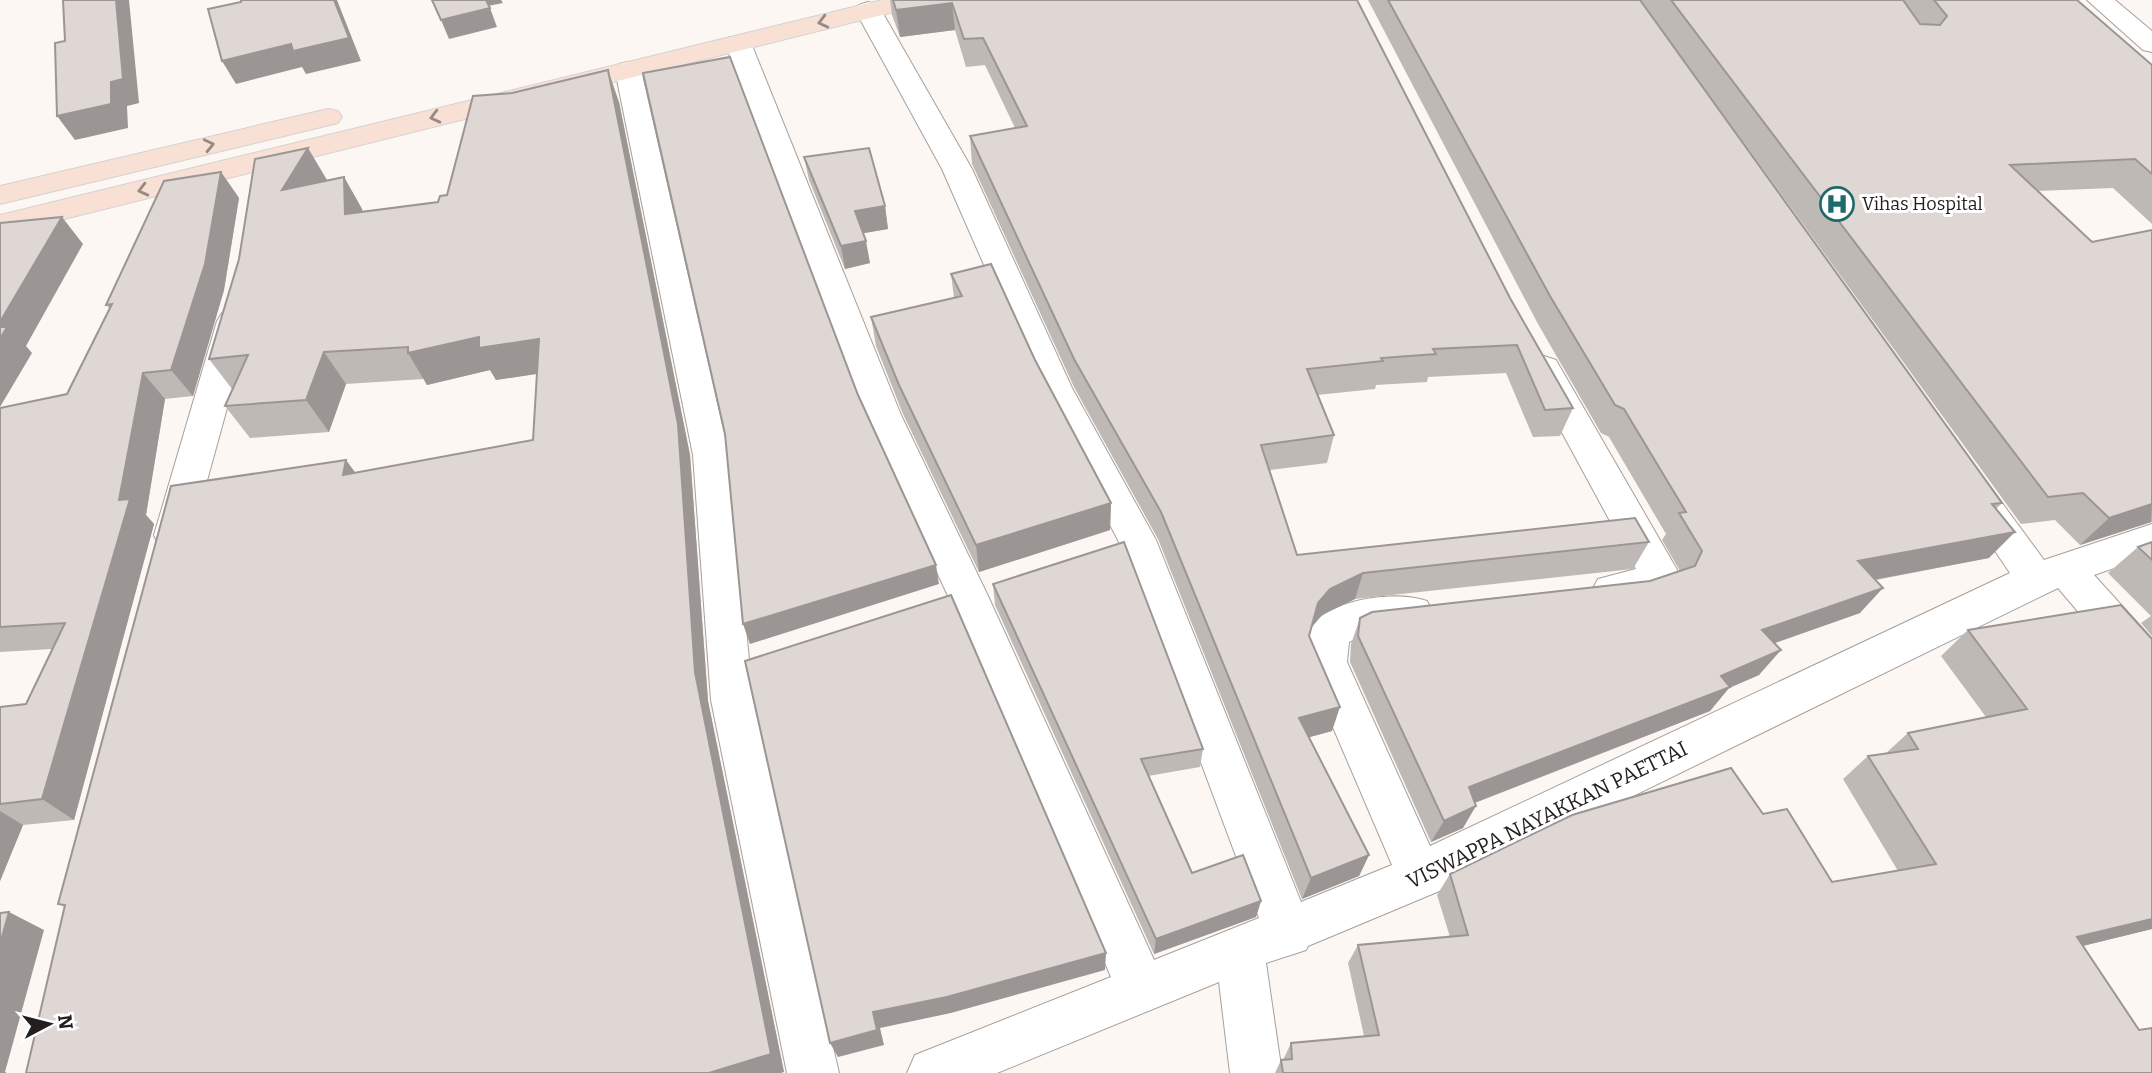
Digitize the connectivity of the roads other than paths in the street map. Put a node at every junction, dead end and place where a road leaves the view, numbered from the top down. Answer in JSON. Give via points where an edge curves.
{"nodes":[{"id":1,"x":816,"y":0,"type":"edge"},
{"id":2,"x":913,"y":0,"type":"edge"},
{"id":3,"x":2099,"y":0,"type":"edge"},
{"id":4,"x":868,"y":10,"type":"junction"},
{"id":5,"x":738,"y":43,"type":"junction"},
{"id":6,"x":2152,"y":44,"type":"edge"},
{"id":7,"x":672,"y":47,"type":"junction"},
{"id":8,"x":628,"y":70,"type":"junction"},
{"id":9,"x":387,"y":103,"type":"dead end"},
{"id":10,"x":347,"y":112,"type":"dead end"},
{"id":11,"x":262,"y":160,"type":"junction"},
{"id":12,"x":0,"y":195,"type":"edge"},
{"id":13,"x":256,"y":200,"type":"edge"},
{"id":14,"x":0,"y":225,"type":"edge"},
{"id":15,"x":243,"y":291,"type":"edge"},
{"id":16,"x":1526,"y":336,"type":"edge"},
{"id":17,"x":1963,"y":477,"type":"edge"},
{"id":18,"x":2152,"y":539,"type":"edge"},
{"id":19,"x":1137,"y":540,"type":"junction"},
{"id":20,"x":1098,"y":553,"type":"edge"},
{"id":21,"x":2051,"y":574,"type":"junction"},
{"id":22,"x":162,"y":576,"type":"edge"},
{"id":23,"x":1007,"y":583,"type":"edge"},
{"id":24,"x":1577,"y":594,"type":"edge"},
{"id":25,"x":968,"y":596,"type":"junction"},
{"id":26,"x":929,"y":608,"type":"edge"},
{"id":27,"x":1452,"y":608,"type":"edge"},
{"id":28,"x":769,"y":659,"type":"edge"},
{"id":29,"x":2152,"y":668,"type":"edge"},
{"id":30,"x":729,"y":671,"type":"junction"},
{"id":31,"x":1420,"y":876,"type":"junction"},
{"id":32,"x":1289,"y":933,"type":"junction"},
{"id":33,"x":1240,"y":949,"type":"junction"},
{"id":34,"x":1142,"y":990,"type":"junction"},
{"id":35,"x":813,"y":1073,"type":"edge"},
{"id":36,"x":933,"y":1073,"type":"edge"},
{"id":37,"x":1256,"y":1073,"type":"edge"}],
"edges":[{"from":1,"to":7,"type":"main road"},
{"from":2,"to":4,"type":"main road"},
{"from":3,"to":6,"type":"street"},
{"from":4,"to":5,"type":"main road","one_way":true},
{"from":4,"to":19,"type":"street","via":[[957,169],[1055,388]]},
{"from":5,"to":7,"type":"main road"},
{"from":5,"to":25,"type":"street","via":[[883,415]]},
{"from":7,"to":8,"type":"main road"},
{"from":7,"to":9,"type":"main road"},
{"from":8,"to":11,"type":"main road","one_way":true},
{"from":8,"to":30,"type":"street","via":[[711,455]]},
{"from":12,"to":10,"type":"main road","one_way":true},
{"from":11,"to":13,"type":"street"},
{"from":11,"to":14,"type":"main road","one_way":true},
{"from":15,"to":22,"type":"street"},
{"from":16,"to":24,"type":"street","via":[[1662,579]]},
{"from":17,"to":21,"type":"street"},
{"from":18,"to":21,"type":"street","name":"VISWAPPA NAYAKKAN PAETTAI"},
{"from":19,"to":20,"type":"street"},
{"from":19,"to":32,"type":"street"},
{"from":21,"to":29,"type":"street"},
{"from":21,"to":31,"type":"street","name":"VISWAPPA NAYAKKAN PAETTAI"},
{"from":23,"to":25,"type":"street"},
{"from":25,"to":26,"type":"street"},
{"from":25,"to":34,"type":"street"},
{"from":27,"to":31,"type":"street","via":[[1355,619],[1330,633],[1326,662]]},
{"from":28,"to":30,"type":"street"},
{"from":30,"to":35,"type":"street"},
{"from":31,"to":32,"type":"street","name":"VISWAPPA NAYAKKAN PAETTAI"},
{"from":32,"to":33,"type":"street","name":"VISWAPPA NAYAKKAN PAETTAI"},
{"from":33,"to":34,"type":"street","name":"VISWAPPA NAYAKKAN PAETTAI"},
{"from":33,"to":37,"type":"street"},
{"from":34,"to":36,"type":"street","name":"VISWAPPA NAYAKKAN PAETTAI"}]}
